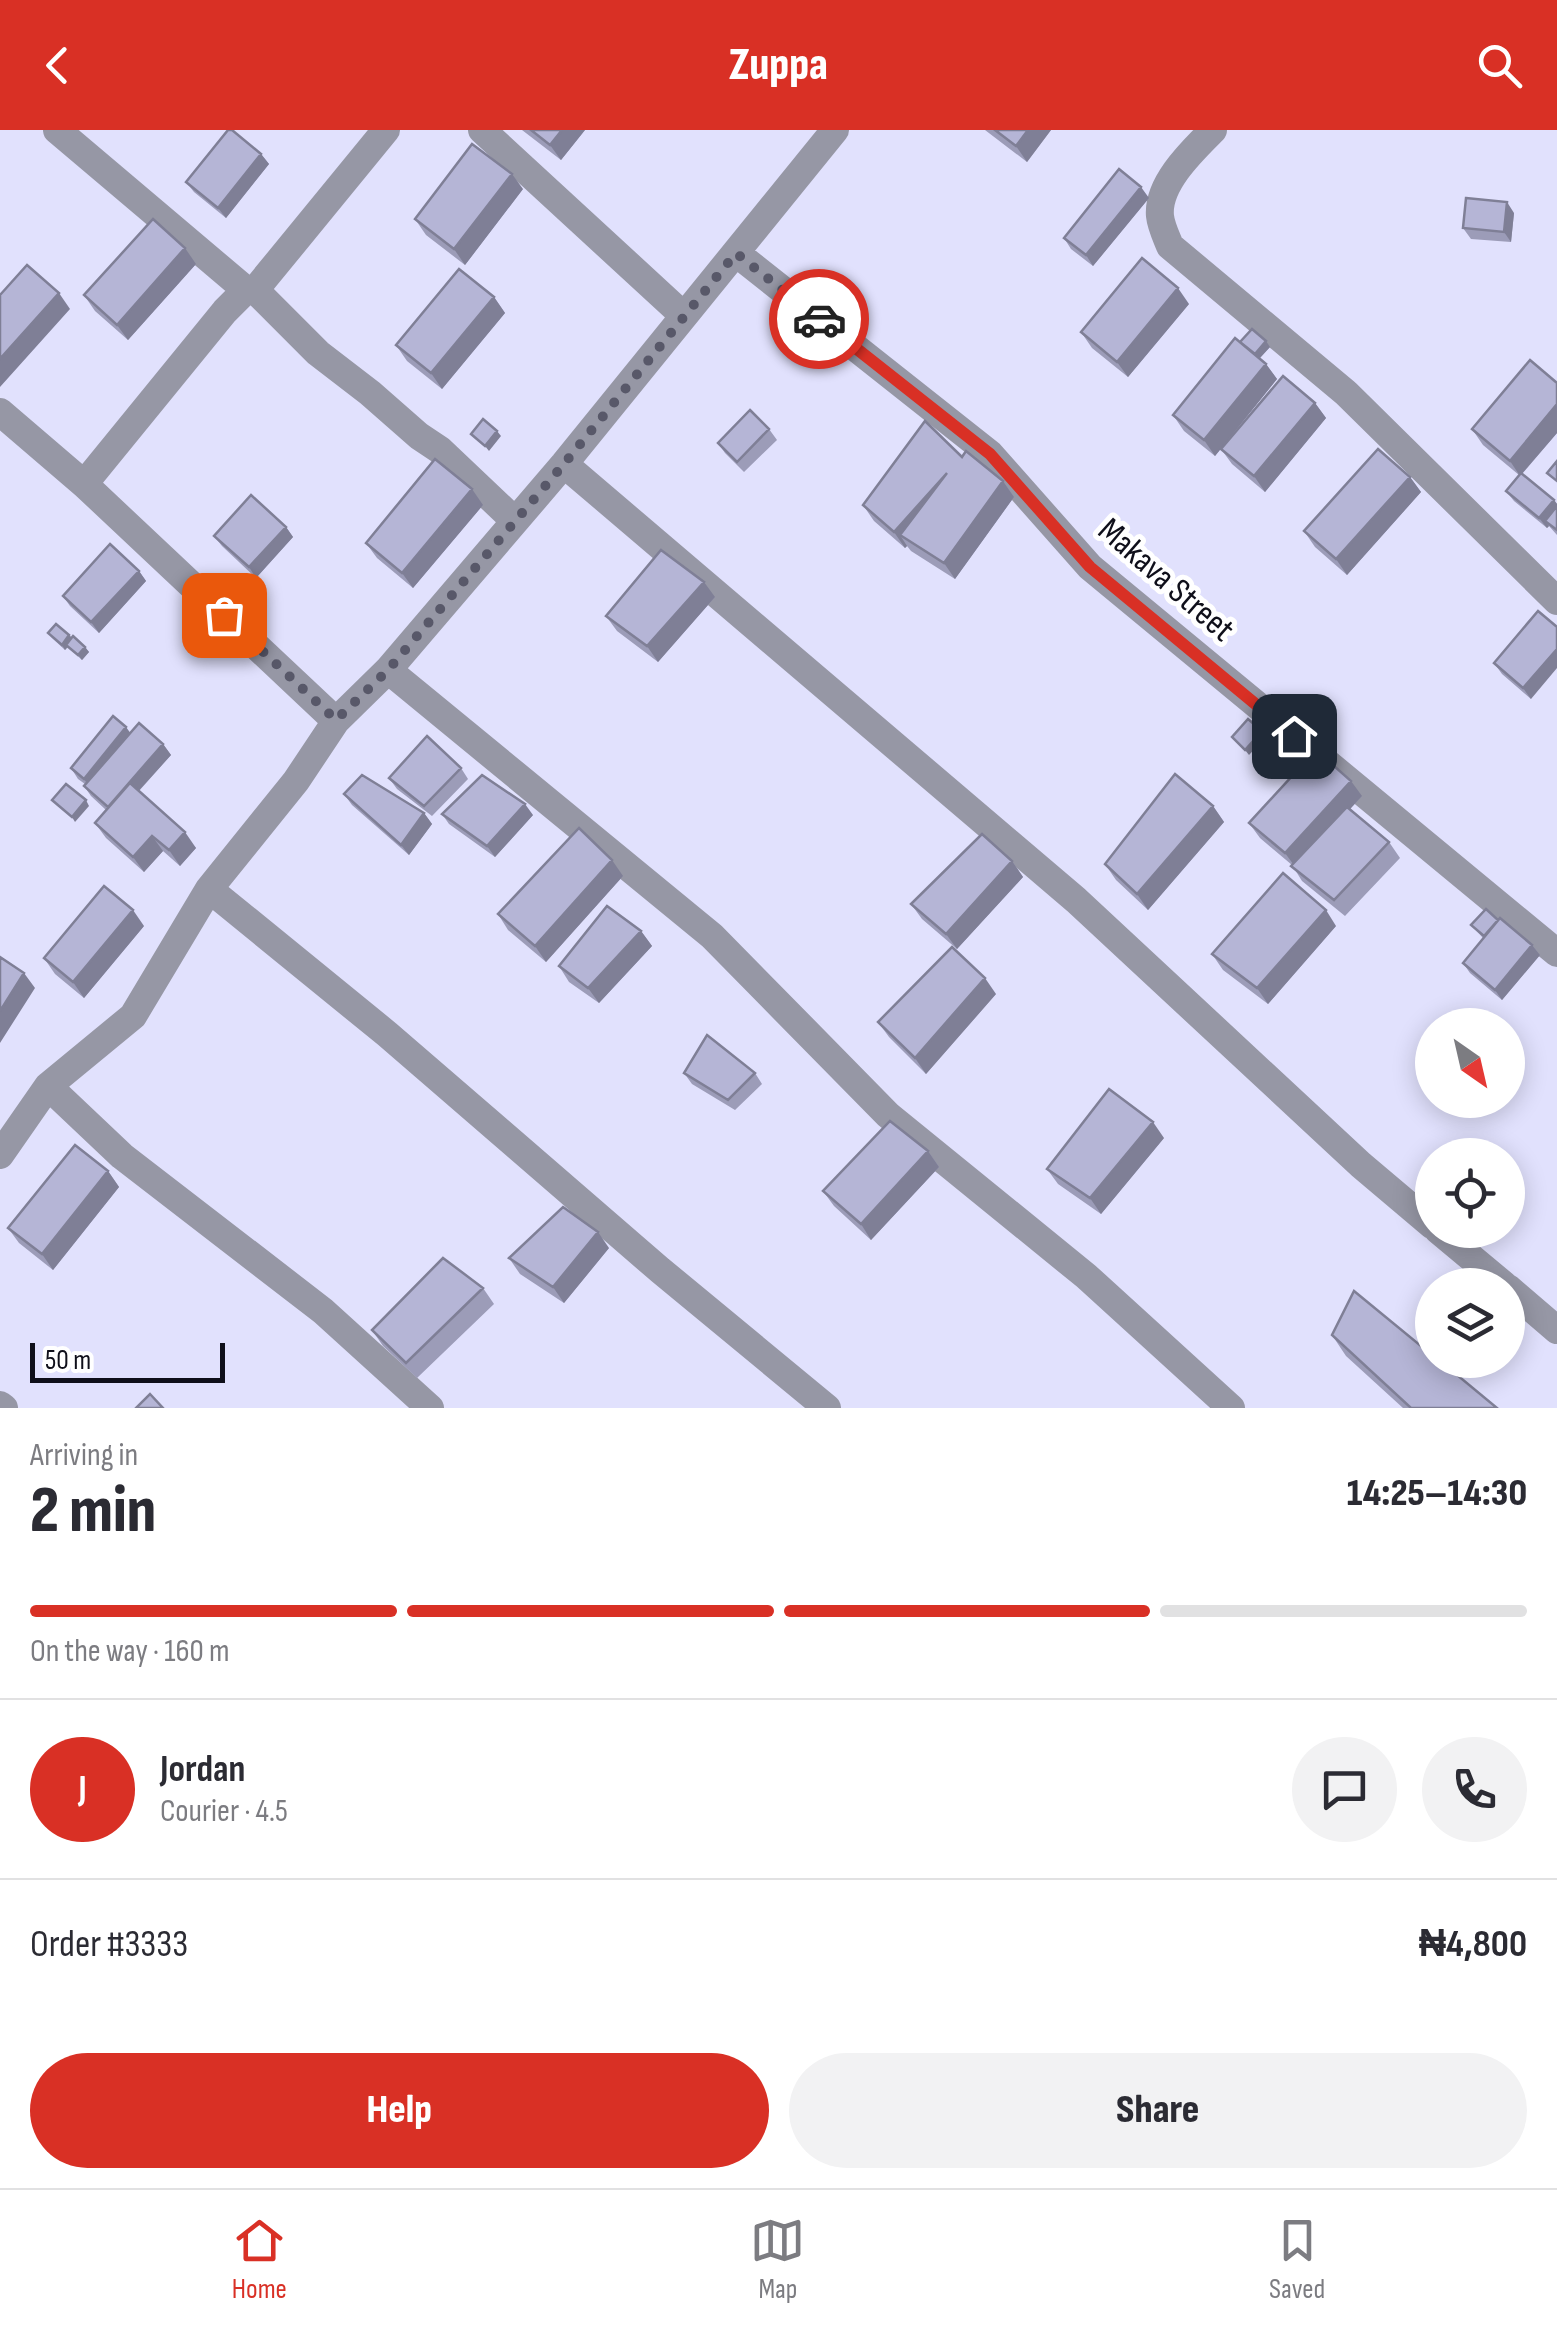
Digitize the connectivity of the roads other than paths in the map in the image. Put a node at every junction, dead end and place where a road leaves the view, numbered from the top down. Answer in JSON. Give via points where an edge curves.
{"nodes":[{"id":1,"x":56,"y":130,"type":"edge"},
{"id":2,"x":386,"y":130,"type":"edge"},
{"id":3,"x":482,"y":130,"type":"edge"},
{"id":4,"x":835,"y":130,"type":"edge"},
{"id":5,"x":1212,"y":130,"type":"edge"},
{"id":6,"x":736,"y":253,"type":"junction"},
{"id":7,"x":250,"y":290,"type":"junction"},
{"id":8,"x":684,"y":316,"type":"junction"},
{"id":9,"x":0,"y":412,"type":"edge"},
{"id":10,"x":564,"y":464,"type":"junction"},
{"id":11,"x":84,"y":484,"type":"junction"},
{"id":12,"x":515,"y":522,"type":"junction"},
{"id":13,"x":1557,"y":601,"type":"edge"},
{"id":14,"x":388,"y":670,"type":"junction"},
{"id":15,"x":336,"y":720,"type":"junction"},
{"id":16,"x":209,"y":889,"type":"junction"},
{"id":17,"x":1557,"y":953,"type":"edge"},
{"id":18,"x":48,"y":1086,"type":"junction"},
{"id":19,"x":1,"y":1151,"type":"edge"},
{"id":20,"x":1415,"y":1211,"type":"edge"},
{"id":21,"x":1459,"y":1248,"type":"edge"},
{"id":22,"x":1484,"y":1268,"type":"edge"},
{"id":23,"x":1525,"y":1302,"type":"edge"},
{"id":24,"x":1557,"y":1330,"type":"edge"},
{"id":25,"x":430,"y":1408,"type":"edge"},
{"id":26,"x":827,"y":1408,"type":"edge"},
{"id":27,"x":1231,"y":1408,"type":"edge"}],
"edges":[{"from":1,"to":7,"type":"street"},
{"from":2,"to":7,"type":"street"},
{"from":3,"to":8,"type":"street"},
{"from":4,"to":6,"type":"street"},
{"from":5,"to":13,"type":"street","via":[[1182,162],[1162,198],[1170,246],[1346,393]]},
{"from":6,"to":8,"type":"street"},
{"from":6,"to":17,"type":"street","name":"Makava Street","via":[[990,454],[1090,567]]},
{"from":7,"to":11,"type":"street","via":[[224,311]]},
{"from":7,"to":12,"type":"street"},
{"from":8,"to":10,"type":"street"},
{"from":9,"to":11,"type":"street"},
{"from":10,"to":12,"type":"street"},
{"from":10,"to":20,"type":"street","via":[[1076,900]]},
{"from":11,"to":15,"type":"street"},
{"from":12,"to":14,"type":"street"},
{"from":14,"to":15,"type":"street"},
{"from":14,"to":27,"type":"street","via":[[712,936],[888,1115],[1086,1276]]},
{"from":15,"to":16,"type":"street"},
{"from":16,"to":18,"type":"street","via":[[133,1016]]},
{"from":16,"to":26,"type":"street"},
{"from":18,"to":19,"type":"street"},
{"from":18,"to":25,"type":"street","via":[[122,1156],[323,1311]]},
{"from":21,"to":22,"type":"street"},
{"from":23,"to":24,"type":"street"}]}
